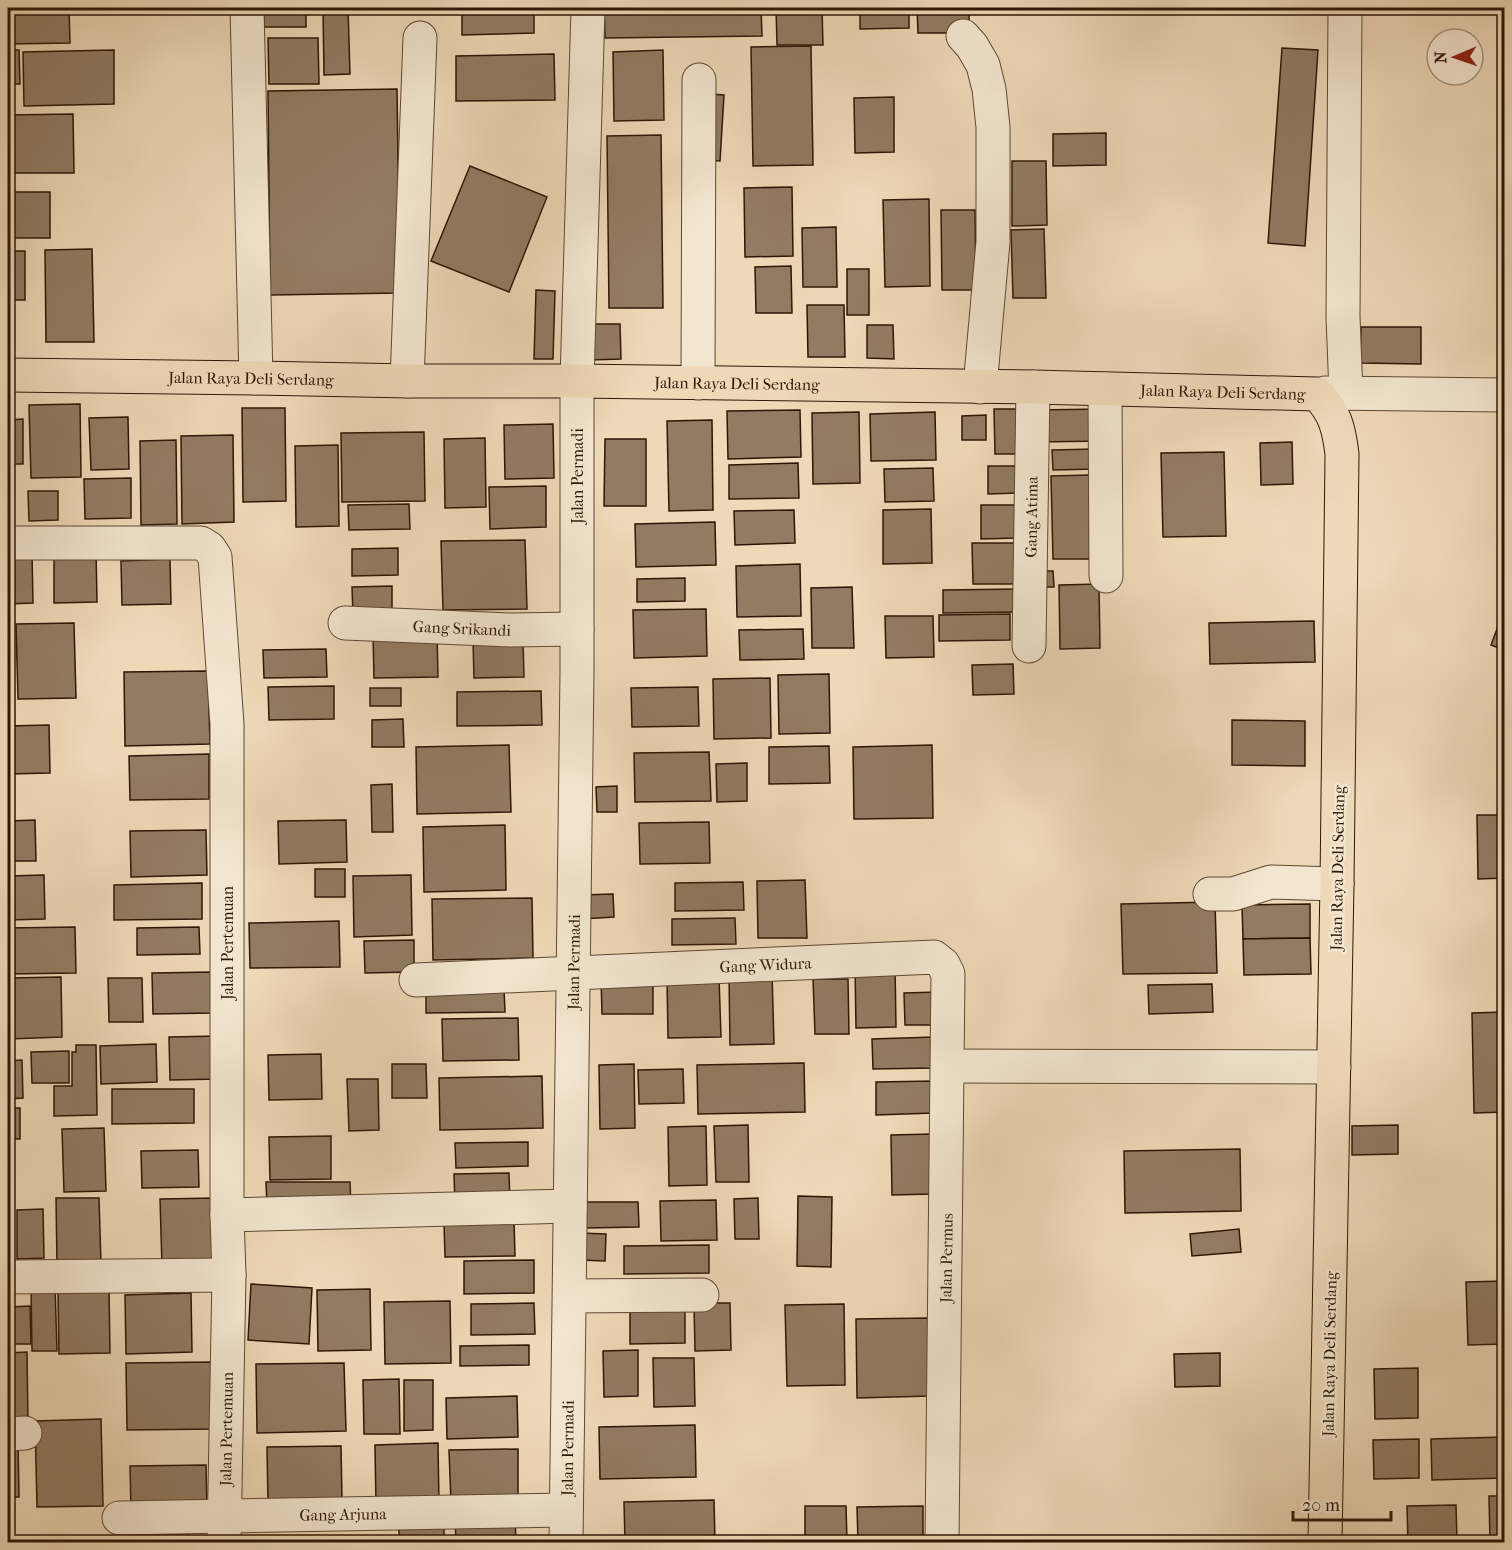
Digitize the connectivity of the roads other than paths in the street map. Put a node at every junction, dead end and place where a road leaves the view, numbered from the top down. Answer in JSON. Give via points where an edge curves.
{"nodes":[{"id":1,"x":247,"y":8,"type":"edge"},
{"id":2,"x":588,"y":8,"type":"edge"},
{"id":3,"x":1346,"y":8,"type":"edge"},
{"id":4,"x":963,"y":36,"type":"dead end"},
{"id":5,"x":420,"y":38,"type":"dead end"},
{"id":6,"x":699,"y":80,"type":"dead end"},
{"id":7,"x":8,"y":375,"type":"edge"},
{"id":8,"x":256,"y":378,"type":"junction"},
{"id":9,"x":407,"y":381,"type":"junction"},
{"id":10,"x":577,"y":381,"type":"junction"},
{"id":11,"x":698,"y":383,"type":"junction"},
{"id":12,"x":980,"y":387,"type":"junction"},
{"id":13,"x":1032,"y":387,"type":"junction"},
{"id":14,"x":1105,"y":389,"type":"junction"},
{"id":15,"x":1331,"y":393,"type":"junction"},
{"id":16,"x":1504,"y":395,"type":"edge"},
{"id":17,"x":8,"y":543,"type":"edge"},
{"id":18,"x":1106,"y":576,"type":"dead end"},
{"id":19,"x":345,"y":622,"type":"dead end"},
{"id":20,"x":577,"y":629,"type":"junction"},
{"id":21,"x":1029,"y":646,"type":"dead end"},
{"id":22,"x":1337,"y":884,"type":"junction"},
{"id":23,"x":1210,"y":894,"type":"dead end"},
{"id":24,"x":573,"y":971,"type":"junction"},
{"id":25,"x":948,"y":974,"type":"joint"},
{"id":26,"x":416,"y":980,"type":"dead end"},
{"id":27,"x":948,"y":1066,"type":"junction"},
{"id":28,"x":1334,"y":1067,"type":"junction"},
{"id":29,"x":570,"y":1206,"type":"junction"},
{"id":30,"x":227,"y":1215,"type":"junction"},
{"id":31,"x":229,"y":1275,"type":"junction"},
{"id":32,"x":8,"y":1277,"type":"edge"},
{"id":33,"x":702,"y":1295,"type":"dead end"},
{"id":34,"x":570,"y":1296,"type":"junction"},
{"id":35,"x":566,"y":1510,"type":"junction"},
{"id":36,"x":119,"y":1518,"type":"dead end"},
{"id":37,"x":224,"y":1529,"type":"edge"},
{"id":38,"x":566,"y":1542,"type":"edge"},
{"id":39,"x":942,"y":1542,"type":"edge"},
{"id":40,"x":1325,"y":1542,"type":"edge"}],
"edges":[{"from":1,"to":8,"type":"street"},
{"from":2,"to":10,"type":"street","name":"Jalan Permadi"},
{"from":3,"to":15,"type":"street","via":[[1343,318]]},
{"from":4,"to":12,"type":"street","via":[[983,65],[993,127],[993,242]]},
{"from":5,"to":9,"type":"street"},
{"from":6,"to":11,"type":"street"},
{"from":7,"to":8,"type":"main road","name":"Jalan Raya Deli Serdang"},
{"from":8,"to":9,"type":"main road","name":"Jalan Raya Deli Serdang"},
{"from":9,"to":10,"type":"main road","name":"Jalan Raya Deli Serdang"},
{"from":10,"to":11,"type":"main road","name":"Jalan Raya Deli Serdang"},
{"from":10,"to":20,"type":"street","name":"Jalan Permadi"},
{"from":11,"to":12,"type":"main road","name":"Jalan Raya Deli Serdang"},
{"from":12,"to":13,"type":"main road","name":"Jalan Raya Deli Serdang"},
{"from":13,"to":14,"type":"main road","name":"Jalan Raya Deli Serdang"},
{"from":13,"to":21,"type":"street","name":"Gang Atima"},
{"from":14,"to":15,"type":"main road","name":"Jalan Raya Deli Serdang"},
{"from":14,"to":18,"type":"street"},
{"from":15,"to":16,"type":"street"},
{"from":15,"to":22,"type":"main road","name":"Jalan Raya Deli Serdang","via":[[1327,404],[1339,432],[1341,454]]},
{"from":17,"to":30,"type":"street","name":"Jalan Pertemuan","via":[[201,543],[215,557],[227,724]]},
{"from":19,"to":20,"type":"street","name":"Gang Srikandi"},
{"from":20,"to":24,"type":"street","name":"Jalan Permadi"},
{"from":22,"to":23,"type":"street","via":[[1271,882],[1233,894]]},
{"from":22,"to":28,"type":"main road","name":"Jalan Raya Deli Serdang"},
{"from":24,"to":25,"type":"street","name":"Gang Widura","via":[[934,957]]},
{"from":24,"to":26,"type":"street"},
{"from":24,"to":29,"type":"street","name":"Jalan Permadi"},
{"from":25,"to":27,"type":"street","name":"Jalan Permus"},
{"from":27,"to":28,"type":"street"},
{"from":27,"to":39,"type":"street","name":"Jalan Permus"},
{"from":28,"to":40,"type":"main road","name":"Jalan Raya Deli Serdang"},
{"from":29,"to":30,"type":"street"},
{"from":29,"to":34,"type":"street","name":"Jalan Permadi"},
{"from":30,"to":31,"type":"street","name":"Jalan Pertemuan"},
{"from":31,"to":32,"type":"street"},
{"from":31,"to":37,"type":"street","name":"Jalan Pertemuan"},
{"from":33,"to":34,"type":"street"},
{"from":34,"to":35,"type":"street","name":"Jalan Permadi"},
{"from":35,"to":37,"type":"street","name":"Gang Arjuna"},
{"from":35,"to":38,"type":"street","name":"Jalan Permadi"},
{"from":36,"to":37,"type":"street","name":"Gang Arjuna"}]}
